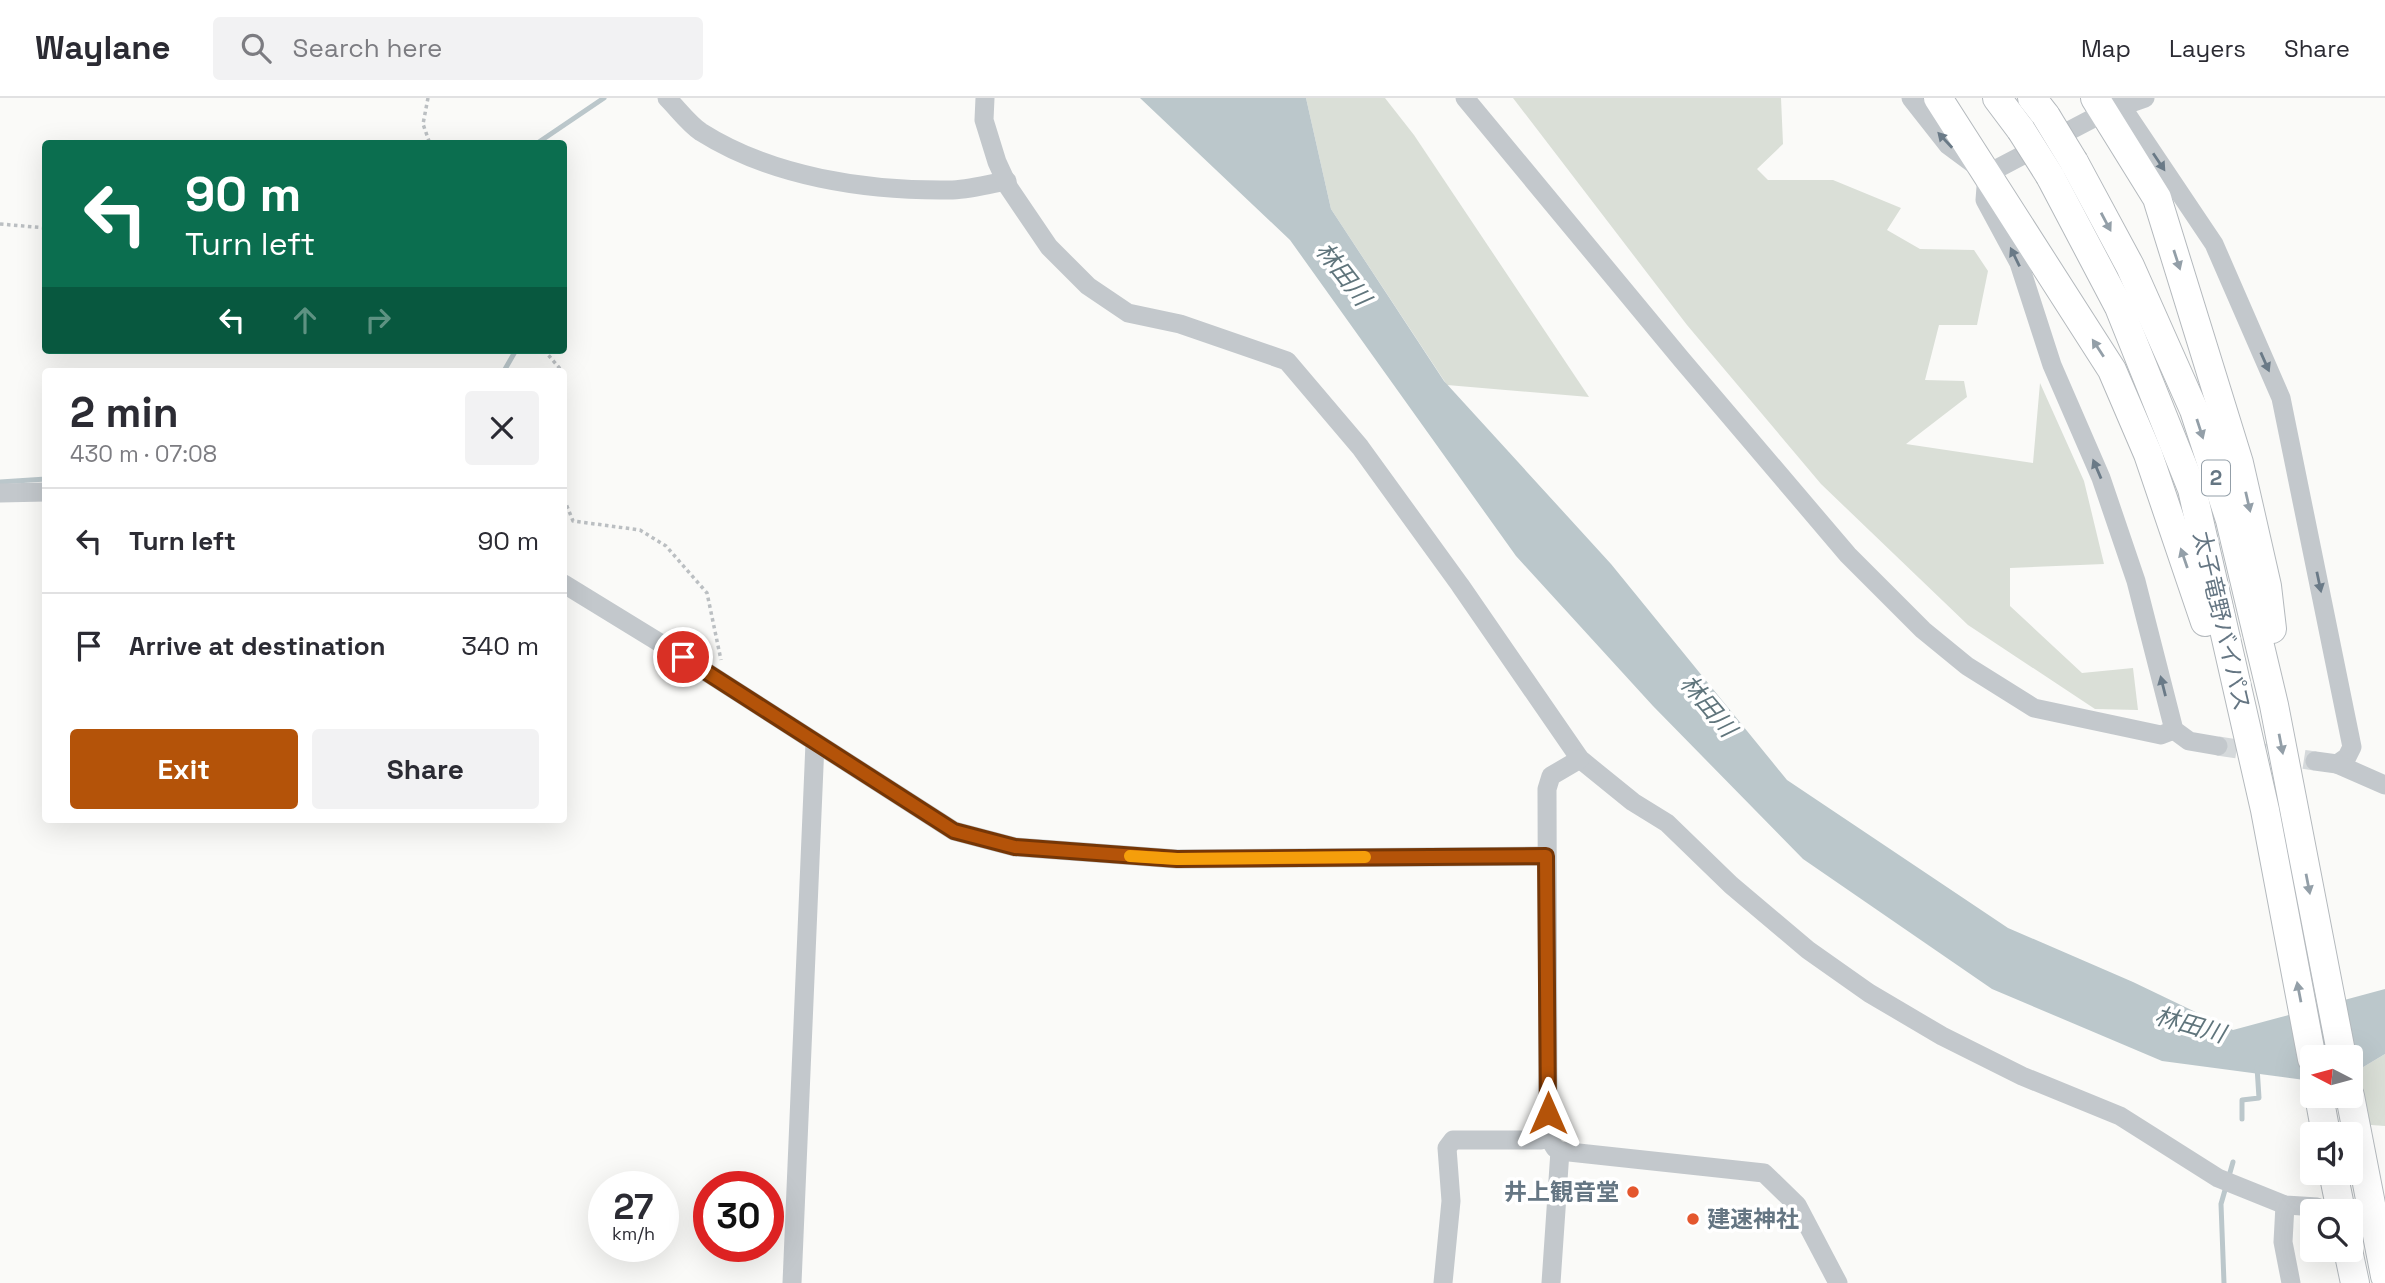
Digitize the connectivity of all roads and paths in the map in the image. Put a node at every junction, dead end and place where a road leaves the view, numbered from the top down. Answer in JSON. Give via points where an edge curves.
{"nodes":[{"id":1,"x":428,"y":98,"type":"edge"},
{"id":2,"x":667,"y":98,"type":"edge"},
{"id":3,"x":985,"y":98,"type":"edge"},
{"id":4,"x":1465,"y":98,"type":"edge"},
{"id":5,"x":1911,"y":98,"type":"edge"},
{"id":6,"x":1938,"y":98,"type":"edge"},
{"id":7,"x":1997,"y":98,"type":"edge"},
{"id":8,"x":2145,"y":98,"type":"edge"},
{"id":9,"x":2109,"y":103,"type":"edge"},
{"id":10,"x":2039,"y":107,"type":"edge"},
{"id":11,"x":429,"y":140,"type":"edge"},
{"id":12,"x":1987,"y":174,"type":"junction"},
{"id":13,"x":1007,"y":181,"type":"junction"},
{"id":14,"x":0,"y":224,"type":"edge"},
{"id":15,"x":42,"y":228,"type":"edge"},
{"id":16,"x":547,"y":354,"type":"edge"},
{"id":17,"x":560,"y":368,"type":"edge"},
{"id":18,"x":42,"y":492,"type":"edge"},
{"id":19,"x":0,"y":493,"type":"edge"},
{"id":20,"x":567,"y":506,"type":"edge"},
{"id":21,"x":567,"y":586,"type":"edge"},
{"id":22,"x":723,"y":683,"type":"junction"},
{"id":23,"x":2274,"y":705,"type":"junction"},
{"id":24,"x":2175,"y":730,"type":"junction"},
{"id":25,"x":815,"y":743,"type":"junction"},
{"id":26,"x":2218,"y":746,"type":"tunnel mouth"},
{"id":27,"x":1580,"y":759,"type":"junction"},
{"id":28,"x":2315,"y":761,"type":"tunnel mouth"},
{"id":29,"x":2337,"y":764,"type":"junction"},
{"id":30,"x":2385,"y":785,"type":"edge"},
{"id":31,"x":2264,"y":810,"type":"junction"},
{"id":32,"x":1546,"y":856,"type":"junction"},
{"id":33,"x":2309,"y":1045,"type":"edge"},
{"id":34,"x":2340,"y":1045,"type":"edge"},
{"id":35,"x":2352,"y":1108,"type":"edge"},
{"id":36,"x":1554,"y":1144,"type":"junction"},
{"id":37,"x":2285,"y":1205,"type":"junction"},
{"id":38,"x":2300,"y":1206,"type":"edge"},
{"id":39,"x":2372,"y":1211,"type":"junction"},
{"id":40,"x":2385,"y":1249,"type":"edge"},
{"id":41,"x":2351,"y":1262,"type":"edge"},
{"id":42,"x":2385,"y":1276,"type":"edge"},
{"id":43,"x":792,"y":1283,"type":"edge"},
{"id":44,"x":1443,"y":1283,"type":"edge"},
{"id":45,"x":1551,"y":1283,"type":"edge"},
{"id":46,"x":1838,"y":1283,"type":"edge"},
{"id":47,"x":2291,"y":1283,"type":"edge"},
{"id":48,"x":2355,"y":1283,"type":"edge"}],
"edges":[{"from":1,"to":11,"type":"path","via":[[423,124]]},
{"from":2,"to":13,"type":"street","via":[[699,131],[750,157],[807,175],[878,186],[951,190]]},
{"from":3,"to":13,"type":"street","via":[[984,120]]},
{"from":4,"to":24,"type":"street","via":[[1839,544],[1923,630],[1967,666],[2034,708],[2161,735]]},
{"from":12,"to":5,"type":"street","one_way":true,"via":[[1948,145]]},
{"from":6,"to":12,"type":"highway"},
{"from":7,"to":31,"type":"highway","name":"太子竜野バイパス","number":"2","bridge":true,"via":[[2050,176],[2119,307],[2192,489]]},
{"from":8,"to":9,"type":"street"},
{"from":9,"to":12,"type":"street"},
{"from":9,"to":23,"type":"highway","one_way":true,"via":[[2157,198],[2239,463],[2267,586]]},
{"from":9,"to":29,"type":"street","one_way":true,"via":[[2214,244],[2281,398],[2352,747]]},
{"from":10,"to":23,"type":"highway","name":"太子竜野バイパス","number":"2","one_way":true,"bridge":true,"via":[[2130,266],[2194,410],[2230,520]]},
{"from":24,"to":12,"type":"street","one_way":true,"via":[[2136,581],[2101,478],[2052,365],[2019,263],[1985,200]]},
{"from":31,"to":12,"type":"highway","one_way":true,"via":[[2148,454],[2112,370]]},
{"from":13,"to":27,"type":"street","via":[[1049,247],[1088,286],[1128,313],[1180,324],[1287,361],[1360,447]]},
{"from":14,"to":15,"type":"path"},
{"from":16,"to":17,"type":"path"},
{"from":18,"to":19,"type":"street"},
{"from":20,"to":22,"type":"path","via":[[573,521],[640,530],[666,546],[707,593]]},
{"from":21,"to":22,"type":"street"},
{"from":22,"to":25,"type":"street"},
{"from":23,"to":34,"type":"highway","name":"太子竜野バイパス","number":"2","one_way":true},
{"from":24,"to":26,"type":"street","via":[[2189,741]]},
{"from":25,"to":32,"type":"street","via":[[954,831],[1015,847],[1177,859]]},
{"from":25,"to":43,"type":"street"},
{"from":27,"to":32,"type":"street","via":[[1552,776],[1547,789]]},
{"from":27,"to":37,"type":"street","via":[[1667,824],[1808,950],[1868,993],[2022,1076],[2120,1116],[2218,1178]]},
{"from":28,"to":29,"type":"street"},
{"from":29,"to":30,"type":"street"},
{"from":33,"to":31,"type":"highway","name":"太子竜野バイパス","number":"2","one_way":true},
{"from":32,"to":36,"type":"street"},
{"from":35,"to":39,"type":"highway"},
{"from":36,"to":44,"type":"street","via":[[1454,1140],[1447,1148],[1451,1201]]},
{"from":36,"to":45,"type":"street"},
{"from":36,"to":46,"type":"street","via":[[1764,1173],[1797,1205]]},
{"from":37,"to":38,"type":"street"},
{"from":37,"to":47,"type":"street","via":[[2283,1242]]},
{"from":39,"to":40,"type":"highway"},
{"from":39,"to":42,"type":"highway"},
{"from":41,"to":48,"type":"highway"}]}
